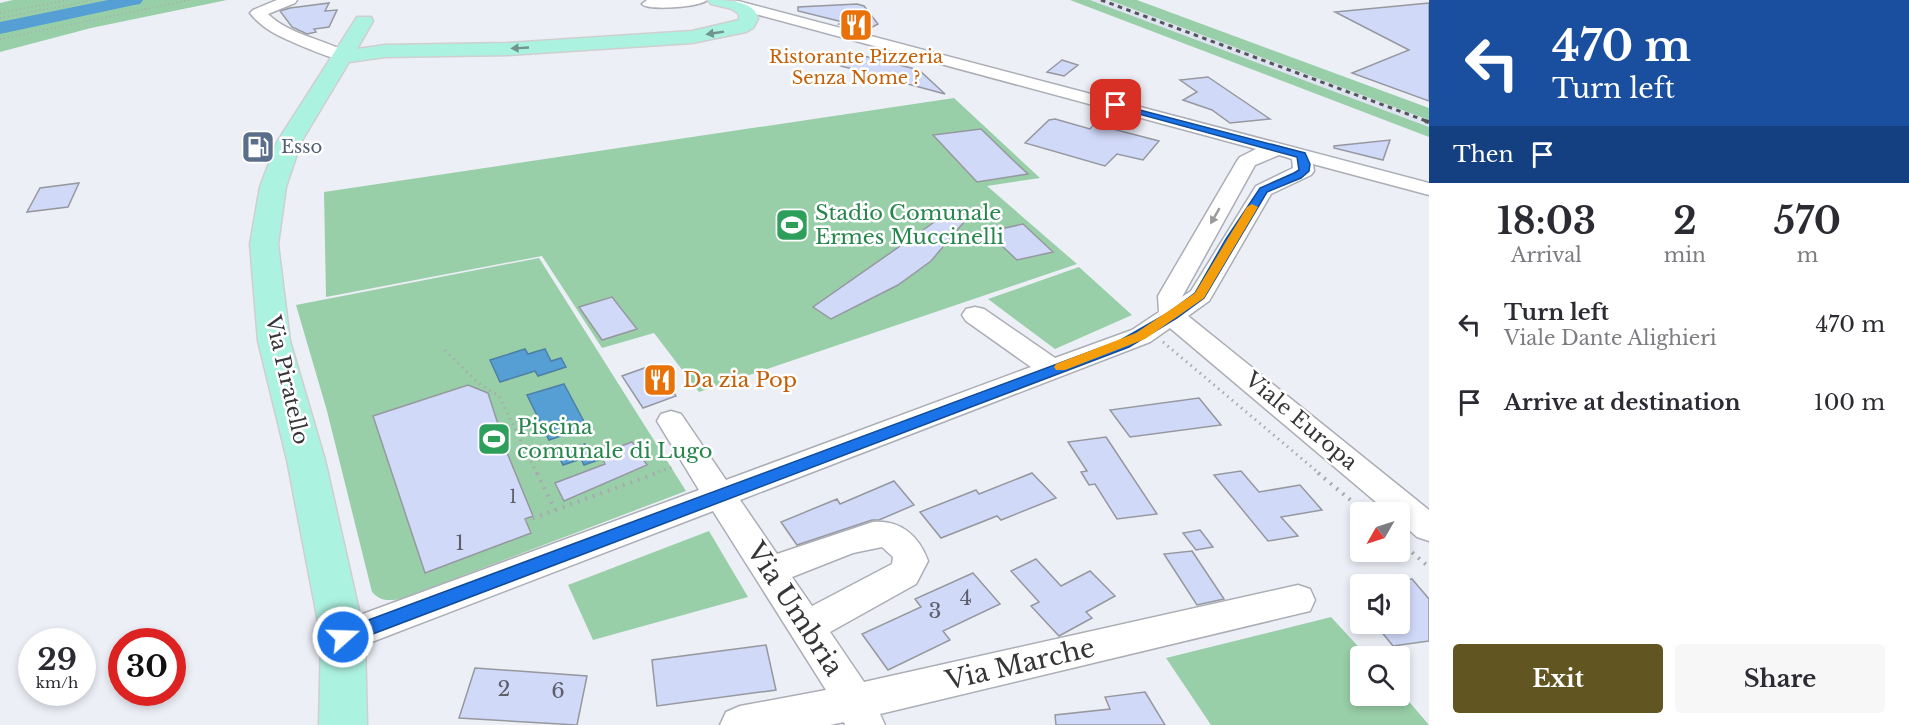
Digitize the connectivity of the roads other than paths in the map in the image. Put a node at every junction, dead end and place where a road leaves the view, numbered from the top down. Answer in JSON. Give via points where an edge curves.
{"nodes":[{"id":1,"x":290,"y":0,"type":"edge"},
{"id":2,"x":688,"y":0,"type":"edge"},
{"id":3,"x":729,"y":2,"type":"edge"},
{"id":4,"x":649,"y":4,"type":"dead end"},
{"id":5,"x":363,"y":24,"type":"edge"},
{"id":6,"x":417,"y":51,"type":"junction"},
{"id":7,"x":1186,"y":124,"type":"junction"},
{"id":8,"x":1279,"y":149,"type":"junction"},
{"id":9,"x":1301,"y":155,"type":"junction"},
{"id":10,"x":1244,"y":165,"type":"junction"},
{"id":11,"x":1429,"y":189,"type":"edge"},
{"id":12,"x":975,"y":315,"type":"dead end"},
{"id":13,"x":1161,"y":323,"type":"junction"},
{"id":14,"x":1053,"y":370,"type":"junction"},
{"id":15,"x":671,"y":421,"type":"dead end"},
{"id":16,"x":721,"y":496,"type":"junction"},
{"id":17,"x":1429,"y":528,"type":"edge"},
{"id":18,"x":770,"y":571,"type":"junction"},
{"id":19,"x":1298,"y":600,"type":"dead end"},
{"id":20,"x":806,"y":627,"type":"junction"},
{"id":21,"x":343,"y":637,"type":"junction"},
{"id":22,"x":860,"y":713,"type":"edge"},
{"id":23,"x":343,"y":725,"type":"edge"},
{"id":24,"x":740,"y":725,"type":"edge"}],
"edges":[{"from":1,"to":5,"type":"street","via":[[258,13],[268,24],[328,48]]},
{"from":2,"to":4,"type":"street"},
{"from":3,"to":6,"type":"main road","one_way":true,"via":[[748,12],[749,19],[746,24],[724,32],[601,43]]},
{"from":3,"to":7,"type":"street"},
{"from":5,"to":6,"type":"main road","via":[[385,51]]},
{"from":5,"to":6,"type":"main road","via":[[369,42]]},
{"from":5,"to":21,"type":"main road","name":"Via Piratello","via":[[289,142],[273,187],[264,244],[274,340],[306,460]]},
{"from":7,"to":8,"type":"street"},
{"from":7,"to":10,"type":"street","via":[[1230,148]]},
{"from":8,"to":9,"type":"street"},
{"from":8,"to":10,"type":"street","via":[[1260,154]]},
{"from":9,"to":11,"type":"street"},
{"from":9,"to":13,"type":"street","via":[[1304,171],[1263,190],[1200,296]]},
{"from":10,"to":13,"type":"street","one_way":true,"via":[[1170,296]]},
{"from":12,"to":14,"type":"street"},
{"from":13,"to":14,"type":"street","via":[[1124,344]]},
{"from":13,"to":17,"type":"street","name":"Viale Europa"},
{"from":14,"to":16,"type":"street"},
{"from":15,"to":16,"type":"street","name":"Via Umbria"},
{"from":16,"to":18,"type":"street","name":"Via Umbria"},
{"from":16,"to":21,"type":"street"},
{"from":18,"to":20,"type":"street","name":"Via Umbria"},
{"from":18,"to":20,"type":"street","via":[[871,534],[889,536],[904,546],[911,561],[904,574]]},
{"from":19,"to":22,"type":"street","name":"Via Marche"},
{"from":20,"to":22,"type":"street","name":"Via Umbria"},
{"from":21,"to":23,"type":"main road","name":"Via Piratello"},
{"from":22,"to":24,"type":"street","name":"Via Marche"}]}
